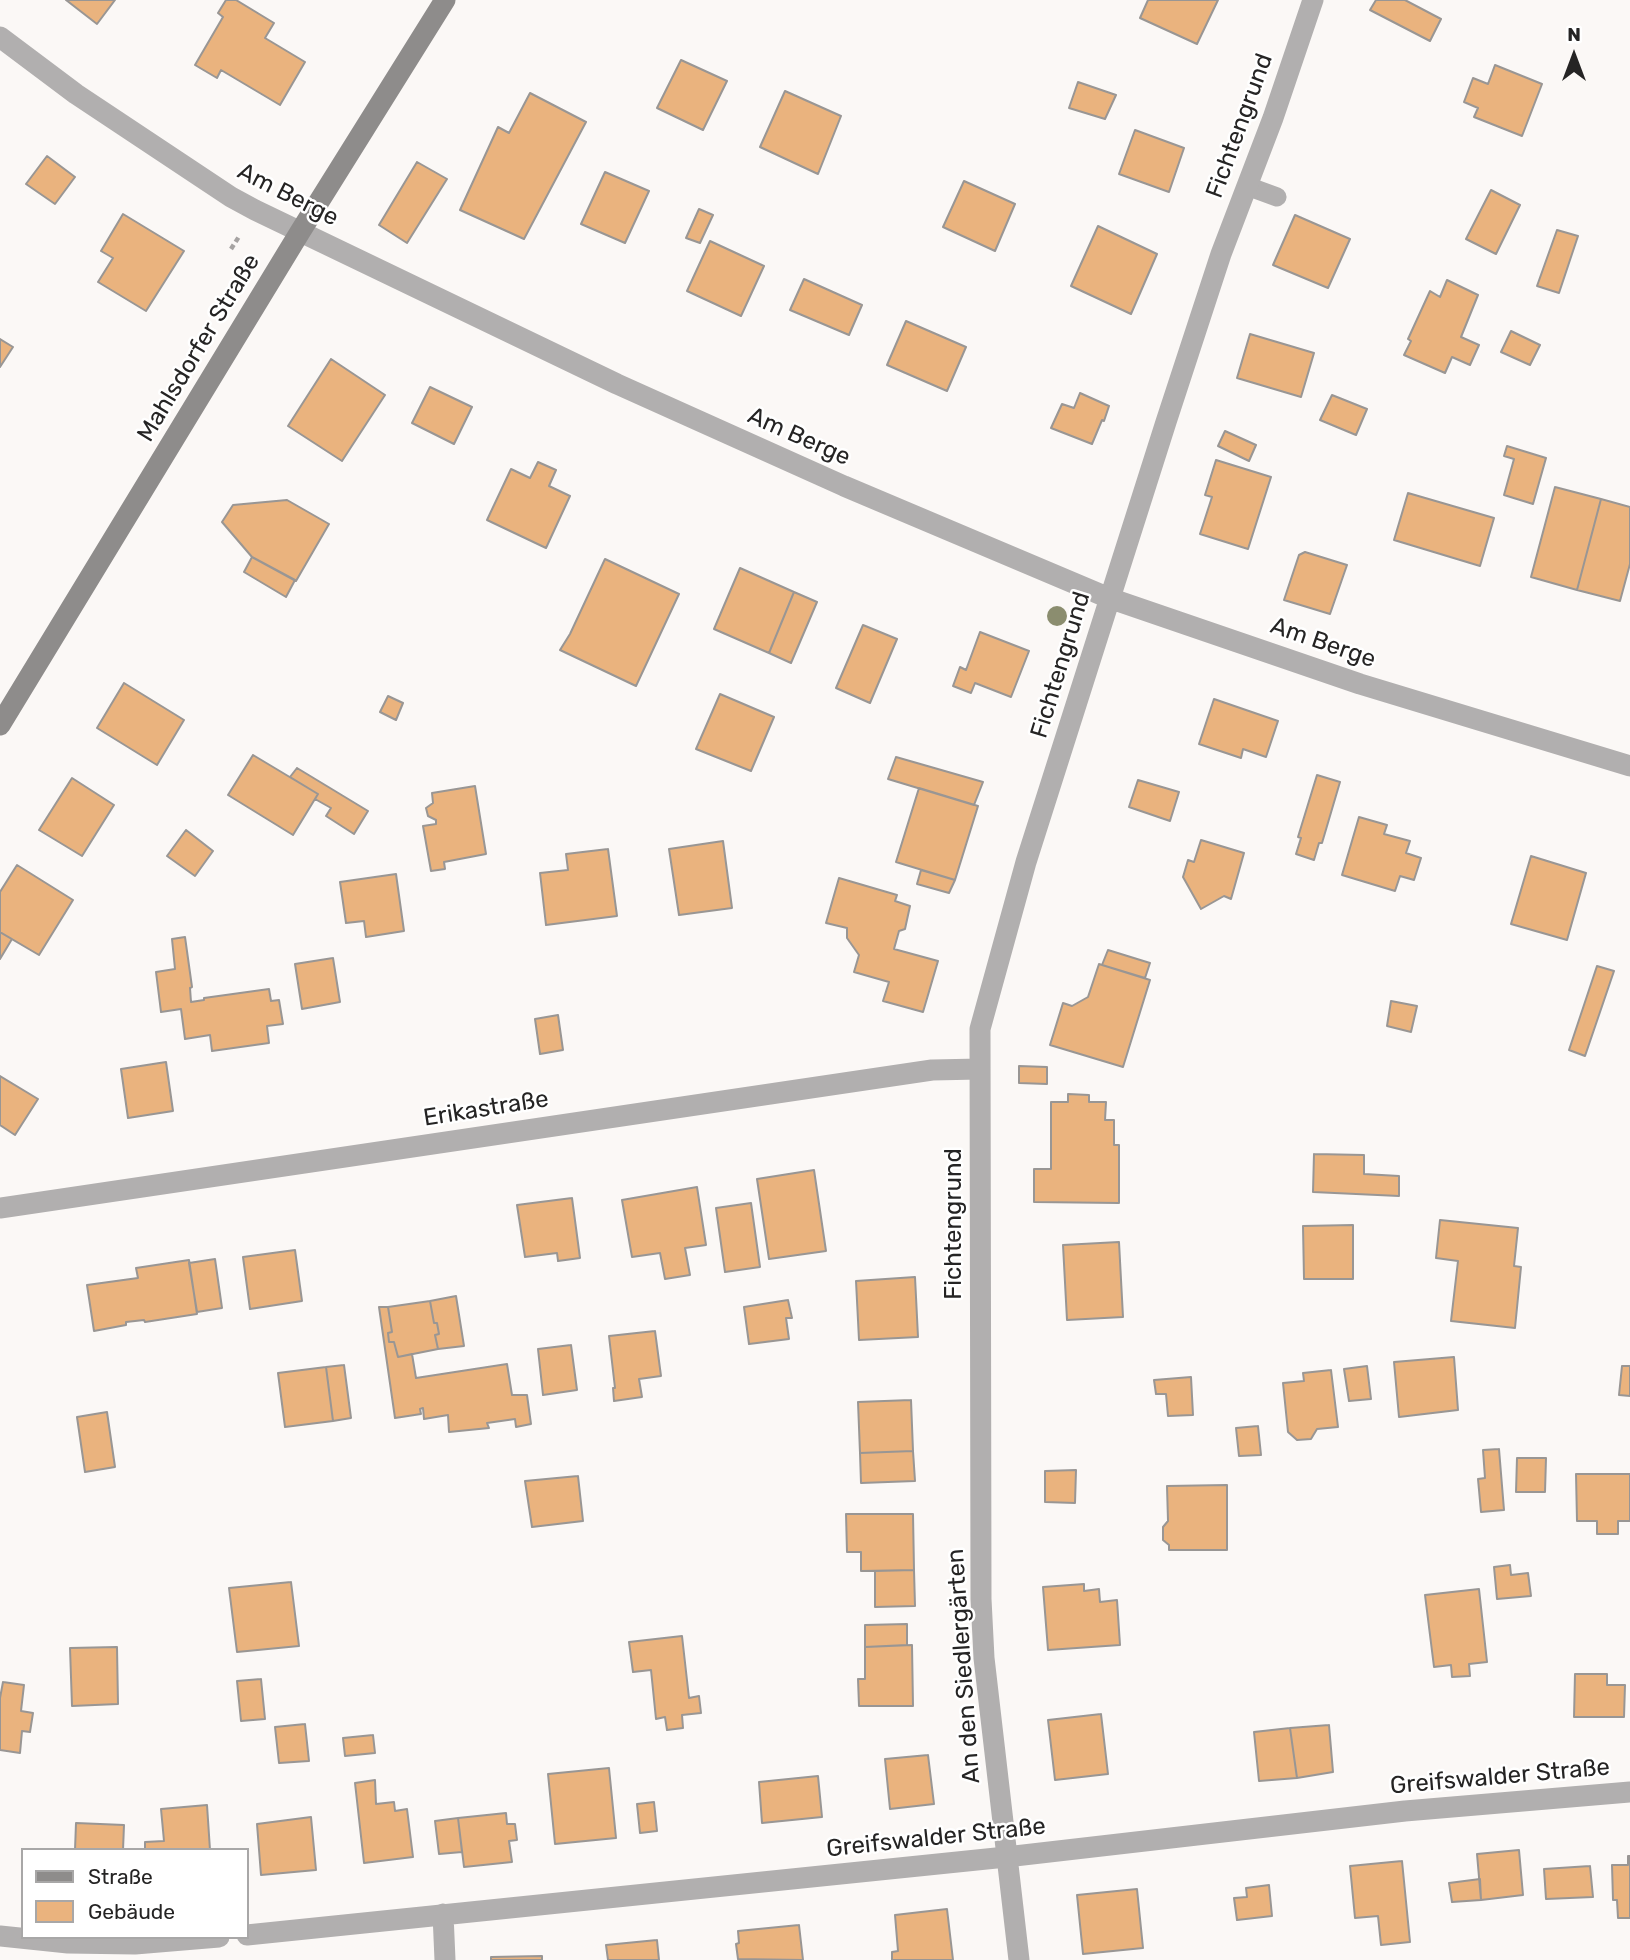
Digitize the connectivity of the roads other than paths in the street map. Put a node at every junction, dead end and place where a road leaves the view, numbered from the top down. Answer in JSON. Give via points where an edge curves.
{"nodes":[{"id":1,"x":445,"y":0,"type":"edge"},
{"id":2,"x":1313,"y":0,"type":"edge"},
{"id":3,"x":0,"y":37,"type":"edge"},
{"id":4,"x":1247,"y":186,"type":"junction"},
{"id":5,"x":1277,"y":197,"type":"dead end"},
{"id":6,"x":300,"y":232,"type":"junction"},
{"id":7,"x":1109,"y":598,"type":"junction"},
{"id":8,"x":0,"y":724,"type":"edge"},
{"id":9,"x":1630,"y":766,"type":"edge"},
{"id":10,"x":980,"y":1069,"type":"junction"},
{"id":11,"x":0,"y":1208,"type":"edge"},
{"id":12,"x":980,"y":1368,"type":"joint"},
{"id":13,"x":1630,"y":1792,"type":"edge"},
{"id":14,"x":1006,"y":1857,"type":"junction"},
{"id":15,"x":443,"y":1914,"type":"junction"},
{"id":16,"x":248,"y":1935,"type":"edge"},
{"id":17,"x":0,"y":1936,"type":"edge"},
{"id":18,"x":21,"y":1938,"type":"edge"},
{"id":19,"x":29,"y":1939,"type":"edge"},
{"id":20,"x":195,"y":1939,"type":"edge"},
{"id":21,"x":445,"y":1960,"type":"edge"},
{"id":22,"x":1019,"y":1960,"type":"edge"}],
"edges":[{"from":1,"to":6,"type":"main road","name":"Mahlsdorfer Straße"},
{"from":2,"to":4,"type":"street","name":"Fichtengrund"},
{"from":3,"to":6,"type":"street","name":"Am Berge","via":[[231,197]]},
{"from":4,"to":5,"type":"lane"},
{"from":4,"to":7,"type":"street","name":"Fichtengrund"},
{"from":6,"to":7,"type":"street","name":"Am Berge","via":[[617,384]]},
{"from":6,"to":8,"type":"main road","name":"Mahlsdorfer Straße"},
{"from":7,"to":9,"type":"street","name":"Am Berge","via":[[1360,684]]},
{"from":7,"to":10,"type":"street","name":"Fichtengrund","via":[[1000,952],[980,1029]]},
{"from":10,"to":11,"type":"street","name":"Erikastraße","via":[[932,1070]]},
{"from":10,"to":12,"type":"street","name":"Fichtengrund"},
{"from":12,"to":14,"type":"street","name":"An den Siedlergärten","via":[[984,1658]]},
{"from":13,"to":14,"type":"street","name":"Greifswalder Straße","via":[[1405,1811]]},
{"from":14,"to":15,"type":"street","name":"Greifswalder Straße"},
{"from":14,"to":22,"type":"street","name":"An den Siedlergärten"},
{"from":15,"to":16,"type":"street","name":"Greifswalder Straße"},
{"from":15,"to":21,"type":"street"},
{"from":17,"to":18,"type":"street"},
{"from":19,"to":20,"type":"street","via":[[135,1944]]}]}
